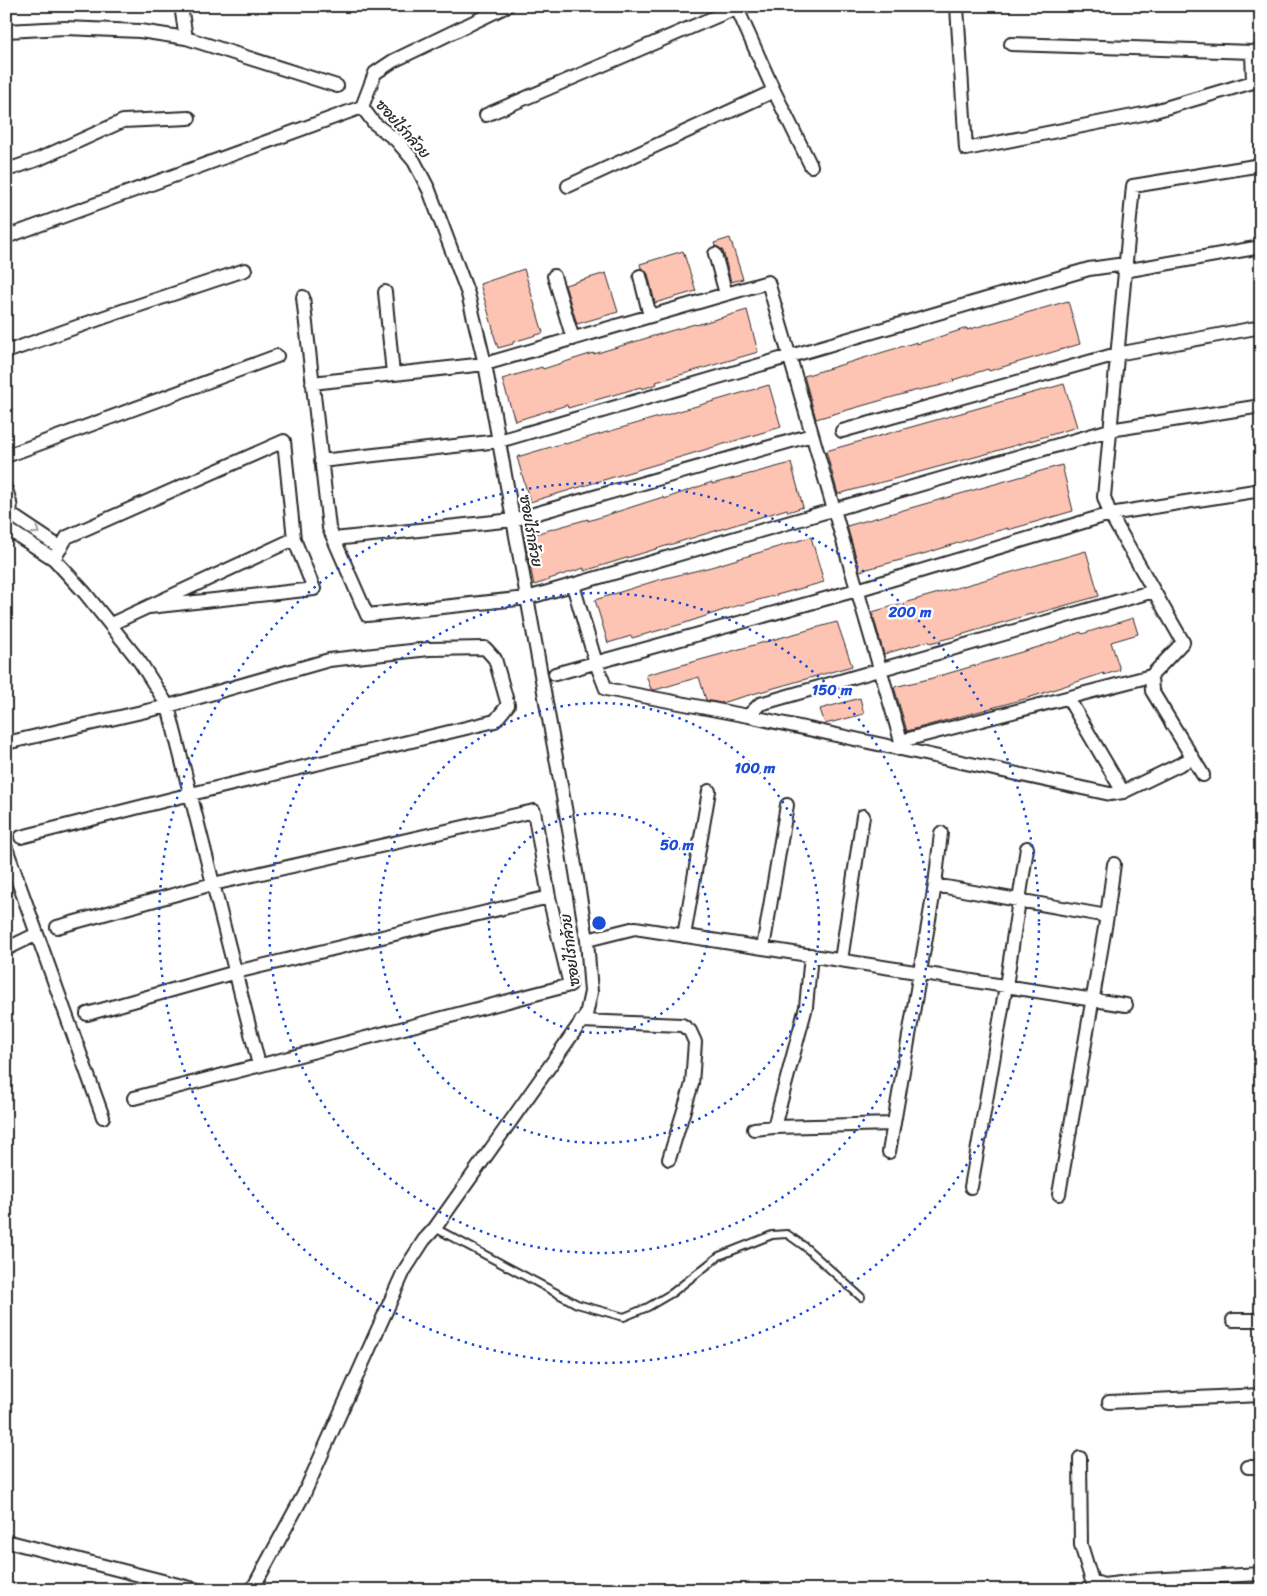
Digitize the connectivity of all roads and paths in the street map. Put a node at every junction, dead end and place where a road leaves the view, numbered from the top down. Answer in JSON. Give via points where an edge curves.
{"nodes":[{"id":1,"x":180,"y":6,"type":"edge"},
{"id":2,"x":507,"y":6,"type":"edge"},
{"id":3,"x":957,"y":6,"type":"edge"},
{"id":4,"x":736,"y":7,"type":"edge"},
{"id":5,"x":6,"y":30,"type":"edge"},
{"id":6,"x":186,"y":38,"type":"junction"},
{"id":7,"x":1011,"y":44,"type":"dead end"},
{"id":8,"x":1256,"y":51,"type":"edge"},
{"id":9,"x":337,"y":86,"type":"dead end"},
{"id":10,"x":774,"y":91,"type":"junction"},
{"id":11,"x":362,"y":107,"type":"junction"},
{"id":12,"x":486,"y":115,"type":"dead end"},
{"id":13,"x":189,"y":118,"type":"dead end"},
{"id":14,"x":1261,"y":165,"type":"edge"},
{"id":15,"x":811,"y":166,"type":"dead end"},
{"id":16,"x":6,"y":167,"type":"edge"},
{"id":17,"x":568,"y":186,"type":"dead end"},
{"id":18,"x":6,"y":238,"type":"edge"},
{"id":19,"x":1261,"y":247,"type":"edge"},
{"id":20,"x":715,"y":254,"type":"dead end"},
{"id":21,"x":1124,"y":267,"type":"junction"},
{"id":22,"x":245,"y":270,"type":"dead end"},
{"id":23,"x":554,"y":276,"type":"dead end"},
{"id":24,"x":640,"y":276,"type":"dead end"},
{"id":25,"x":385,"y":292,"type":"dead end"},
{"id":26,"x":726,"y":294,"type":"junction"},
{"id":27,"x":303,"y":297,"type":"dead end"},
{"id":28,"x":650,"y":316,"type":"junction"},
{"id":29,"x":1261,"y":327,"type":"edge"},
{"id":30,"x":574,"y":338,"type":"junction"},
{"id":31,"x":6,"y":352,"type":"edge"},
{"id":32,"x":1117,"y":354,"type":"junction"},
{"id":33,"x":277,"y":356,"type":"dead end"},
{"id":34,"x":789,"y":357,"type":"junction"},
{"id":35,"x":485,"y":364,"type":"junction"},
{"id":36,"x":393,"y":374,"type":"junction"},
{"id":37,"x":312,"y":383,"type":"junction"},
{"id":38,"x":1261,"y":406,"type":"edge"},
{"id":39,"x":1110,"y":430,"type":"junction"},
{"id":40,"x":842,"y":431,"type":"dead end"},
{"id":41,"x":812,"y":435,"type":"junction"},
{"id":42,"x":499,"y":442,"type":"junction"},
{"id":43,"x":6,"y":456,"type":"edge"},
{"id":44,"x":322,"y":461,"type":"junction"},
{"id":45,"x":6,"y":490,"type":"edge"},
{"id":46,"x":1261,"y":490,"type":"edge"},
{"id":47,"x":834,"y":510,"type":"junction"},
{"id":48,"x":1110,"y":514,"type":"junction"},
{"id":49,"x":8,"y":519,"type":"edge"},
{"id":50,"x":513,"y":520,"type":"junction"},
{"id":51,"x":6,"y":528,"type":"edge"},
{"id":52,"x":294,"y":539,"type":"junction"},
{"id":53,"x":334,"y":539,"type":"junction"},
{"id":54,"x":61,"y":548,"type":"junction"},
{"id":55,"x":54,"y":559,"type":"junction"},
{"id":56,"x":573,"y":585,"type":"junction"},
{"id":57,"x":857,"y":590,"type":"junction"},
{"id":58,"x":1154,"y":591,"type":"junction"},
{"id":59,"x":527,"y":598,"type":"junction"},
{"id":60,"x":149,"y":607,"type":"junction"},
{"id":61,"x":111,"y":624,"type":"junction"},
{"id":62,"x":596,"y":663,"type":"junction"},
{"id":63,"x":880,"y":669,"type":"junction"},
{"id":64,"x":555,"y":674,"type":"dead end"},
{"id":65,"x":1151,"y":676,"type":"junction"},
{"id":66,"x":1068,"y":698,"type":"junction"},
{"id":67,"x":168,"y":706,"type":"junction"},
{"id":68,"x":748,"y":716,"type":"junction"},
{"id":69,"x":6,"y":743,"type":"edge"},
{"id":70,"x":900,"y":745,"type":"junction"},
{"id":71,"x":1193,"y":758,"type":"junction"},
{"id":72,"x":1203,"y":775,"type":"dead end"},
{"id":73,"x":709,"y":791,"type":"dead end"},
{"id":74,"x":1123,"y":792,"type":"junction"},
{"id":75,"x":191,"y":794,"type":"junction"},
{"id":76,"x":786,"y":804,"type":"dead end"},
{"id":77,"x":863,"y":816,"type":"dead end"},
{"id":78,"x":941,"y":833,"type":"dead end"},
{"id":79,"x":21,"y":837,"type":"dead end"},
{"id":80,"x":6,"y":848,"type":"edge"},
{"id":81,"x":1026,"y":848,"type":"dead end"},
{"id":82,"x":1114,"y":864,"type":"dead end"},
{"id":83,"x":213,"y":884,"type":"junction"},
{"id":84,"x":935,"y":885,"type":"junction"},
{"id":85,"x":549,"y":897,"type":"junction"},
{"id":86,"x":1019,"y":899,"type":"junction"},
{"id":87,"x":1107,"y":916,"type":"junction"},
{"id":88,"x":57,"y":927,"type":"dead end"},
{"id":89,"x":38,"y":934,"type":"junction"},
{"id":90,"x":684,"y":936,"type":"junction"},
{"id":91,"x":587,"y":940,"type":"junction"},
{"id":92,"x":763,"y":948,"type":"junction"},
{"id":93,"x":6,"y":949,"type":"edge"},
{"id":94,"x":812,"y":956,"type":"junction"},
{"id":95,"x":841,"y":960,"type":"junction"},
{"id":96,"x":236,"y":972,"type":"junction"},
{"id":97,"x":920,"y":972,"type":"junction"},
{"id":98,"x":1006,"y":986,"type":"junction"},
{"id":99,"x":1092,"y":999,"type":"junction"},
{"id":100,"x":1126,"y":1005,"type":"dead end"},
{"id":101,"x":87,"y":1014,"type":"dead end"},
{"id":102,"x":581,"y":1021,"type":"junction"},
{"id":103,"x":259,"y":1065,"type":"junction"},
{"id":104,"x":134,"y":1098,"type":"dead end"},
{"id":105,"x":103,"y":1117,"type":"dead end"},
{"id":106,"x":894,"y":1124,"type":"junction"},
{"id":107,"x":774,"y":1127,"type":"junction"},
{"id":108,"x":754,"y":1129,"type":"dead end"},
{"id":109,"x":890,"y":1152,"type":"dead end"},
{"id":110,"x":669,"y":1159,"type":"dead end"},
{"id":111,"x":971,"y":1187,"type":"dead end"},
{"id":112,"x":1058,"y":1194,"type":"dead end"},
{"id":113,"x":434,"y":1228,"type":"junction"},
{"id":114,"x":861,"y":1297,"type":"dead end"},
{"id":115,"x":1233,"y":1320,"type":"dead end"},
{"id":116,"x":1261,"y":1320,"type":"edge"},
{"id":117,"x":1261,"y":1395,"type":"edge"},
{"id":118,"x":1109,"y":1402,"type":"dead end"},
{"id":119,"x":1080,"y":1458,"type":"dead end"},
{"id":120,"x":6,"y":1541,"type":"edge"},
{"id":121,"x":1261,"y":1574,"type":"edge"},
{"id":122,"x":1186,"y":1584,"type":"edge"},
{"id":123,"x":198,"y":1590,"type":"edge"},
{"id":124,"x":252,"y":1590,"type":"edge"}],
"edges":[{"from":1,"to":6,"type":"street"},
{"from":2,"to":11,"type":"street","via":[[393,61],[375,73]]},
{"from":3,"to":8,"type":"street","via":[[966,148],[1148,113],[1253,82]]},
{"from":4,"to":10,"type":"street"},
{"from":4,"to":12,"type":"street"},
{"from":5,"to":6,"type":"street","via":[[84,28]]},
{"from":6,"to":9,"type":"street"},
{"from":7,"to":8,"type":"street"},
{"from":10,"to":15,"type":"street"},
{"from":10,"to":17,"type":"street"},
{"from":11,"to":18,"type":"street"},
{"from":11,"to":35,"type":"street","name":"ซอยไร่กล้วย","via":[[414,162],[428,190],[468,294]]},
{"from":13,"to":16,"type":"street","via":[[123,121],[39,159],[13,168]]},
{"from":14,"to":21,"type":"street","via":[[1132,186]]},
{"from":19,"to":21,"type":"street"},
{"from":20,"to":26,"type":"street"},
{"from":21,"to":32,"type":"street"},
{"from":21,"to":34,"type":"street","via":[[1089,269]]},
{"from":22,"to":31,"type":"street"},
{"from":23,"to":30,"type":"street"},
{"from":24,"to":28,"type":"street"},
{"from":25,"to":36,"type":"street"},
{"from":26,"to":28,"type":"street"},
{"from":26,"to":34,"type":"street","via":[[768,282]]},
{"from":27,"to":37,"type":"street"},
{"from":28,"to":30,"type":"street"},
{"from":29,"to":32,"type":"street"},
{"from":30,"to":35,"type":"street"},
{"from":32,"to":39,"type":"street"},
{"from":32,"to":40,"type":"street"},
{"from":33,"to":43,"type":"street"},
{"from":34,"to":41,"type":"street"},
{"from":34,"to":42,"type":"street"},
{"from":35,"to":36,"type":"street"},
{"from":35,"to":42,"type":"street","name":"ซอยไร่กล้วย"},
{"from":36,"to":37,"type":"street"},
{"from":37,"to":44,"type":"street"},
{"from":38,"to":39,"type":"street"},
{"from":39,"to":47,"type":"street"},
{"from":39,"to":48,"type":"street","via":[[1104,497]]},
{"from":41,"to":47,"type":"street"},
{"from":41,"to":50,"type":"street"},
{"from":42,"to":44,"type":"street"},
{"from":42,"to":50,"type":"street","name":"ซอยไร่กล้วย"},
{"from":44,"to":53,"type":"street","via":[[329,528]]},
{"from":45,"to":49,"type":"street","via":[[11,504]]},
{"from":46,"to":48,"type":"street"},
{"from":47,"to":56,"type":"street"},
{"from":47,"to":57,"type":"street"},
{"from":48,"to":57,"type":"street"},
{"from":48,"to":58,"type":"street"},
{"from":49,"to":54,"type":"street","one_way":true},
{"from":50,"to":53,"type":"street"},
{"from":50,"to":59,"type":"street","name":"ซอยไร่กล้วย"},
{"from":51,"to":55,"type":"street"},
{"from":52,"to":54,"type":"street","via":[[284,441],[67,537]]},
{"from":52,"to":60,"type":"street"},
{"from":52,"to":60,"type":"street","via":[[314,589]]},
{"from":53,"to":59,"type":"street","via":[[368,615]]},
{"from":54,"to":55,"type":"street"},
{"from":55,"to":61,"type":"street"},
{"from":56,"to":59,"type":"street"},
{"from":56,"to":62,"type":"street"},
{"from":57,"to":62,"type":"street"},
{"from":57,"to":63,"type":"street"},
{"from":58,"to":63,"type":"street"},
{"from":58,"to":65,"type":"street","via":[[1183,642]]},
{"from":59,"to":91,"type":"street","name":"ซอยไร่กล้วย"},
{"from":60,"to":61,"type":"street"},
{"from":61,"to":67,"type":"street"},
{"from":62,"to":64,"type":"street"},
{"from":62,"to":68,"type":"street","via":[[606,689]]},
{"from":63,"to":68,"type":"street","via":[[760,704]]},
{"from":63,"to":70,"type":"street"},
{"from":65,"to":66,"type":"street"},
{"from":65,"to":71,"type":"street","via":[[1152,691]]},
{"from":66,"to":70,"type":"street"},
{"from":66,"to":74,"type":"street"},
{"from":67,"to":69,"type":"street"},
{"from":67,"to":75,"type":"street"},
{"from":67,"to":75,"type":"street","via":[[329,660],[485,648],[495,658],[508,705],[495,721]]},
{"from":68,"to":70,"type":"street"},
{"from":70,"to":74,"type":"street","via":[[1110,794]]},
{"from":71,"to":72,"type":"street"},
{"from":71,"to":74,"type":"street"},
{"from":73,"to":90,"type":"street"},
{"from":75,"to":79,"type":"street"},
{"from":75,"to":83,"type":"street"},
{"from":76,"to":92,"type":"street"},
{"from":77,"to":95,"type":"street"},
{"from":78,"to":84,"type":"street"},
{"from":80,"to":89,"type":"street"},
{"from":81,"to":86,"type":"street"},
{"from":82,"to":87,"type":"street"},
{"from":83,"to":85,"type":"street","via":[[534,811]]},
{"from":83,"to":88,"type":"street"},
{"from":83,"to":96,"type":"street"},
{"from":84,"to":86,"type":"street"},
{"from":84,"to":97,"type":"street"},
{"from":85,"to":96,"type":"street"},
{"from":85,"to":103,"type":"street","via":[[570,985]]},
{"from":86,"to":87,"type":"street"},
{"from":86,"to":98,"type":"street"},
{"from":87,"to":99,"type":"street"},
{"from":89,"to":93,"type":"street"},
{"from":89,"to":105,"type":"street"},
{"from":90,"to":91,"type":"street","via":[[636,928]]},
{"from":90,"to":92,"type":"street"},
{"from":91,"to":102,"type":"street","name":"ซอยไร่กล้วย","via":[[591,992]]},
{"from":92,"to":94,"type":"street"},
{"from":94,"to":95,"type":"street"},
{"from":94,"to":107,"type":"street","via":[[806,1007]]},
{"from":95,"to":97,"type":"street"},
{"from":96,"to":101,"type":"street"},
{"from":96,"to":103,"type":"street"},
{"from":97,"to":98,"type":"street"},
{"from":97,"to":106,"type":"street"},
{"from":98,"to":99,"type":"street"},
{"from":98,"to":111,"type":"street"},
{"from":99,"to":100,"type":"street"},
{"from":99,"to":112,"type":"street"},
{"from":102,"to":110,"type":"street","via":[[682,1025],[690,1031],[695,1042],[692,1084]]},
{"from":102,"to":113,"type":"street","name":"ซอยไร่กล้วย"},
{"from":103,"to":104,"type":"street"},
{"from":106,"to":107,"type":"street"},
{"from":106,"to":109,"type":"street"},
{"from":107,"to":108,"type":"street"},
{"from":113,"to":114,"type":"lane","via":[[577,1304],[624,1317],[672,1294],[719,1256],[772,1235],[787,1234]]},
{"from":113,"to":124,"type":"street","name":"ซอยไร่กล้วย","via":[[404,1271],[304,1494]]},
{"from":115,"to":116,"type":"street"},
{"from":117,"to":118,"type":"street"},
{"from":119,"to":122,"type":"street","via":[[1081,1546],[1092,1581],[1103,1585],[1147,1580]]},
{"from":120,"to":123,"type":"street"},
{"from":121,"to":122,"type":"street"}]}
